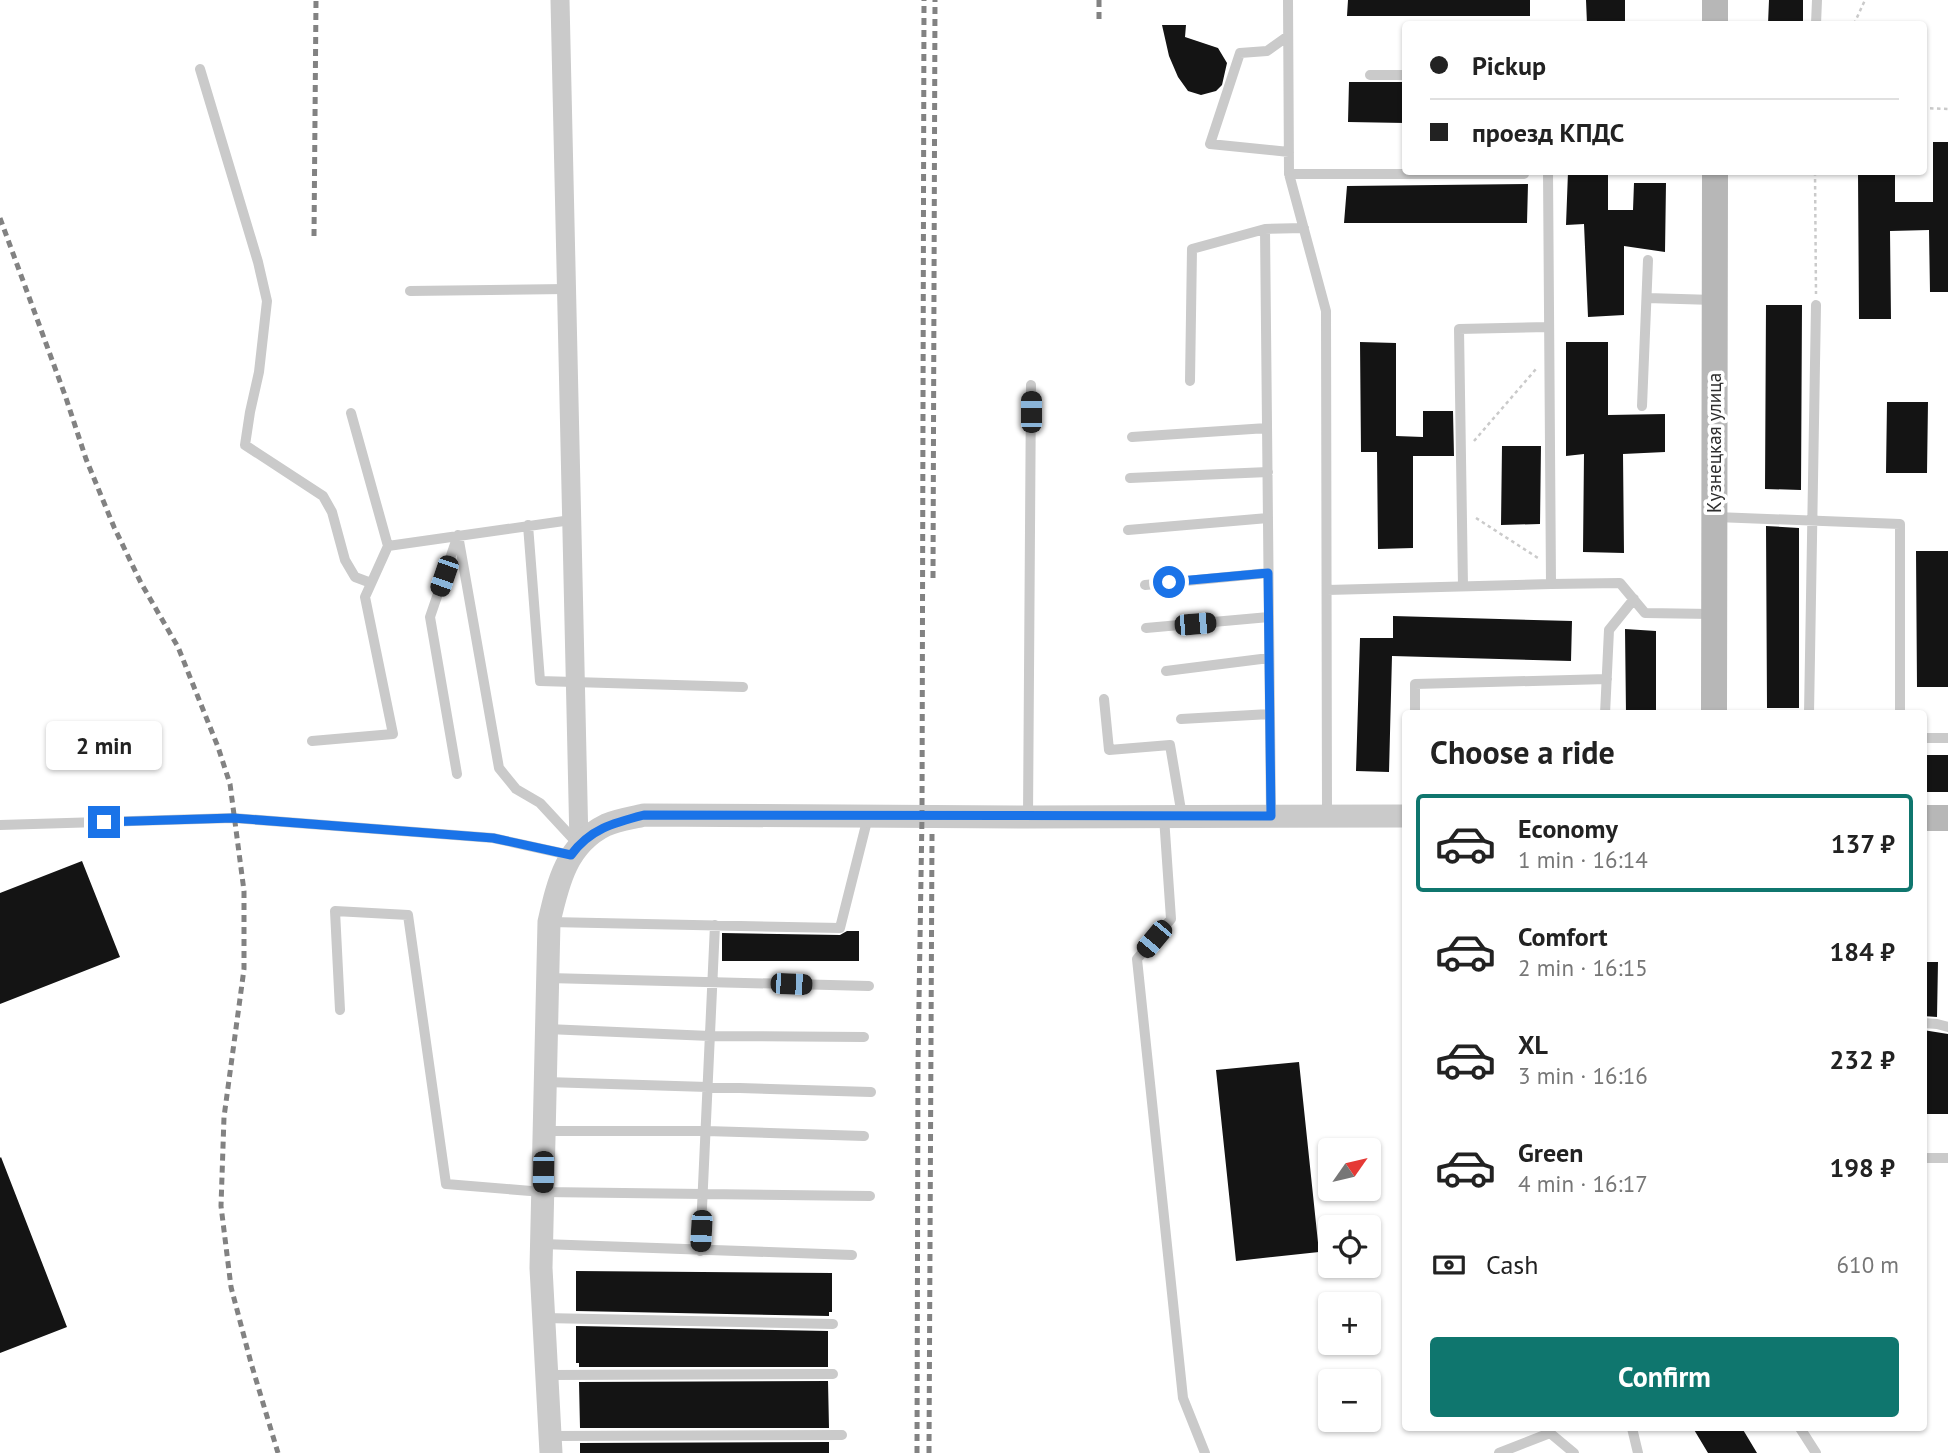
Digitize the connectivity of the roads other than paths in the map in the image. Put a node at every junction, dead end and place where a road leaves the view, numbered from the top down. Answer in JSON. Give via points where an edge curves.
{"nodes":[{"id":1,"x":560,"y":0,"type":"edge"},
{"id":2,"x":1288,"y":0,"type":"edge"},
{"id":3,"x":1715,"y":0,"type":"edge"},
{"id":4,"x":1817,"y":0,"type":"edge"},
{"id":5,"x":1715,"y":21,"type":"edge"},
{"id":6,"x":1816,"y":21,"type":"edge"},
{"id":7,"x":1288,"y":36,"type":"junction"},
{"id":8,"x":201,"y":69,"type":"dead end"},
{"id":9,"x":1370,"y":75,"type":"dead end"},
{"id":10,"x":1402,"y":75,"type":"edge"},
{"id":11,"x":1289,"y":152,"type":"junction"},
{"id":12,"x":1289,"y":174,"type":"junction"},
{"id":13,"x":1402,"y":174,"type":"edge"},
{"id":14,"x":1548,"y":175,"type":"edge"},
{"id":15,"x":1715,"y":175,"type":"edge"},
{"id":16,"x":1304,"y":228,"type":"junction"},
{"id":17,"x":1265,"y":229,"type":"junction"},
{"id":18,"x":1648,"y":260,"type":"dead end"},
{"id":19,"x":566,"y":289,"type":"junction"},
{"id":20,"x":410,"y":291,"type":"dead end"},
{"id":21,"x":1647,"y":298,"type":"junction"},
{"id":22,"x":1714,"y":300,"type":"junction"},
{"id":23,"x":1816,"y":304,"type":"road end"},
{"id":24,"x":1549,"y":327,"type":"junction"},
{"id":25,"x":1190,"y":381,"type":"dead end"},
{"id":26,"x":1031,"y":385,"type":"dead end"},
{"id":27,"x":1642,"y":405,"type":"dead end"},
{"id":28,"x":351,"y":413,"type":"dead end"},
{"id":29,"x":1267,"y":428,"type":"junction"},
{"id":30,"x":1132,"y":437,"type":"dead end"},
{"id":31,"x":1268,"y":472,"type":"junction"},
{"id":32,"x":1130,"y":478,"type":"dead end"},
{"id":33,"x":1714,"y":517,"type":"junction"},
{"id":34,"x":1268,"y":518,"type":"junction"},
{"id":35,"x":1812,"y":519,"type":"junction"},
{"id":36,"x":571,"y":520,"type":"junction"},
{"id":37,"x":528,"y":525,"type":"junction"},
{"id":38,"x":1128,"y":530,"type":"dead end"},
{"id":39,"x":458,"y":535,"type":"junction"},
{"id":40,"x":388,"y":546,"type":"junction"},
{"id":41,"x":1268,"y":573,"type":"junction"},
{"id":42,"x":372,"y":583,"type":"junction"},
{"id":43,"x":1551,"y":584,"type":"junction"},
{"id":44,"x":1144,"y":585,"type":"dead end"},
{"id":45,"x":1463,"y":586,"type":"junction"},
{"id":46,"x":1328,"y":590,"type":"junction"},
{"id":47,"x":1634,"y":599,"type":"junction"},
{"id":48,"x":1714,"y":614,"type":"junction"},
{"id":49,"x":1269,"y":617,"type":"junction"},
{"id":50,"x":1146,"y":628,"type":"dead end"},
{"id":51,"x":1269,"y":658,"type":"junction"},
{"id":52,"x":1166,"y":671,"type":"dead end"},
{"id":53,"x":1607,"y":679,"type":"junction"},
{"id":54,"x":575,"y":683,"type":"junction"},
{"id":55,"x":743,"y":687,"type":"dead end"},
{"id":56,"x":1104,"y":699,"type":"dead end"},
{"id":57,"x":1415,"y":710,"type":"edge"},
{"id":58,"x":1605,"y":710,"type":"edge"},
{"id":59,"x":1714,"y":710,"type":"edge"},
{"id":60,"x":1809,"y":710,"type":"edge"},
{"id":61,"x":1900,"y":710,"type":"edge"},
{"id":62,"x":1270,"y":714,"type":"junction"},
{"id":63,"x":1181,"y":719,"type":"dead end"},
{"id":64,"x":1927,"y":738,"type":"edge"},
{"id":65,"x":1948,"y":738,"type":"edge"},
{"id":66,"x":312,"y":741,"type":"dead end"},
{"id":67,"x":457,"y":775,"type":"dead end"},
{"id":68,"x":1271,"y":816,"type":"junction"},
{"id":69,"x":1327,"y":816,"type":"junction"},
{"id":70,"x":1402,"y":816,"type":"edge"},
{"id":71,"x":869,"y":817,"type":"junction"},
{"id":72,"x":1028,"y":817,"type":"junction"},
{"id":73,"x":1173,"y":817,"type":"junction"},
{"id":74,"x":1927,"y":818,"type":"edge"},
{"id":75,"x":1948,"y":818,"type":"edge"},
{"id":76,"x":0,"y":825,"type":"edge"},
{"id":77,"x":575,"y":850,"type":"junction"},
{"id":78,"x":549,"y":922,"type":"junction"},
{"id":79,"x":715,"y":925,"type":"junction"},
{"id":80,"x":548,"y":978,"type":"junction"},
{"id":81,"x":713,"y":982,"type":"junction"},
{"id":82,"x":869,"y":986,"type":"dead end"},
{"id":83,"x":340,"y":1010,"type":"dead end"},
{"id":84,"x":1927,"y":1024,"type":"edge"},
{"id":85,"x":1948,"y":1027,"type":"edge"},
{"id":86,"x":547,"y":1029,"type":"junction"},
{"id":87,"x":710,"y":1035,"type":"junction"},
{"id":88,"x":864,"y":1037,"type":"dead end"},
{"id":89,"x":545,"y":1083,"type":"junction"},
{"id":90,"x":708,"y":1089,"type":"junction"},
{"id":91,"x":871,"y":1092,"type":"dead end"},
{"id":92,"x":706,"y":1131,"type":"junction"},
{"id":93,"x":544,"y":1132,"type":"junction"},
{"id":94,"x":864,"y":1136,"type":"dead end"},
{"id":95,"x":1927,"y":1158,"type":"edge"},
{"id":96,"x":1948,"y":1158,"type":"edge"},
{"id":97,"x":543,"y":1192,"type":"junction"},
{"id":98,"x":703,"y":1193,"type":"junction"},
{"id":99,"x":870,"y":1196,"type":"dead end"},
{"id":100,"x":542,"y":1244,"type":"junction"},
{"id":101,"x":700,"y":1251,"type":"junction"},
{"id":102,"x":852,"y":1255,"type":"dead end"},
{"id":103,"x":544,"y":1318,"type":"junction"},
{"id":104,"x":833,"y":1324,"type":"dead end"},
{"id":105,"x":547,"y":1374,"type":"junction"},
{"id":106,"x":833,"y":1374,"type":"dead end"},
{"id":107,"x":1633,"y":1431,"type":"edge"},
{"id":108,"x":1802,"y":1431,"type":"edge"},
{"id":109,"x":842,"y":1435,"type":"dead end"},
{"id":110,"x":551,"y":1444,"type":"edge"},
{"id":111,"x":1205,"y":1453,"type":"edge"},
{"id":112,"x":1499,"y":1453,"type":"edge"},
{"id":113,"x":1574,"y":1453,"type":"edge"},
{"id":114,"x":1638,"y":1453,"type":"edge"},
{"id":115,"x":1816,"y":1453,"type":"edge"}],
"edges":[{"from":1,"to":19,"type":"street"},
{"from":2,"to":7,"type":"lane"},
{"from":3,"to":5,"type":"main road"},
{"from":4,"to":6,"type":"lane"},
{"from":7,"to":11,"type":"lane"},
{"from":7,"to":11,"type":"lane","via":[[1267,51],[1240,53],[1210,144]]},
{"from":8,"to":42,"type":"lane","via":[[267,301],[260,372],[245,445],[323,496],[355,578]]},
{"from":9,"to":10,"type":"lane"},
{"from":11,"to":12,"type":"lane"},
{"from":12,"to":13,"type":"lane"},
{"from":12,"to":16,"type":"lane"},
{"from":14,"to":24,"type":"lane"},
{"from":15,"to":22,"type":"main road","name":"Кузнецкая улица"},
{"from":16,"to":17,"type":"lane"},
{"from":16,"to":46,"type":"lane","via":[[1326,311]]},
{"from":17,"to":25,"type":"lane","via":[[1192,249]]},
{"from":17,"to":29,"type":"lane"},
{"from":18,"to":21,"type":"lane"},
{"from":19,"to":20,"type":"lane"},
{"from":19,"to":36,"type":"street"},
{"from":21,"to":22,"type":"lane"},
{"from":21,"to":27,"type":"lane"},
{"from":22,"to":33,"type":"main road","name":"Кузнецкая улица"},
{"from":23,"to":35,"type":"lane"},
{"from":24,"to":43,"type":"lane"},
{"from":24,"to":45,"type":"lane","via":[[1459,329]]},
{"from":26,"to":72,"type":"lane"},
{"from":28,"to":40,"type":"lane"},
{"from":29,"to":30,"type":"lane"},
{"from":29,"to":31,"type":"lane"},
{"from":31,"to":32,"type":"lane"},
{"from":31,"to":34,"type":"lane"},
{"from":33,"to":35,"type":"lane"},
{"from":33,"to":48,"type":"main road","name":"Кузнецкая улица"},
{"from":34,"to":38,"type":"lane"},
{"from":34,"to":41,"type":"lane"},
{"from":35,"to":60,"type":"lane"},
{"from":35,"to":61,"type":"lane","via":[[1900,524]]},
{"from":36,"to":37,"type":"lane"},
{"from":36,"to":54,"type":"street"},
{"from":37,"to":39,"type":"lane"},
{"from":37,"to":54,"type":"lane","via":[[540,681]]},
{"from":39,"to":40,"type":"lane"},
{"from":39,"to":67,"type":"lane","via":[[430,617]]},
{"from":39,"to":77,"type":"lane","via":[[499,768],[516,789],[540,803]]},
{"from":40,"to":42,"type":"lane"},
{"from":41,"to":44,"type":"lane"},
{"from":41,"to":49,"type":"lane"},
{"from":42,"to":66,"type":"lane","via":[[365,597],[393,734]]},
{"from":43,"to":45,"type":"lane"},
{"from":43,"to":47,"type":"lane","via":[[1620,583]]},
{"from":45,"to":46,"type":"lane"},
{"from":46,"to":69,"type":"lane"},
{"from":47,"to":48,"type":"lane","via":[[1645,613]]},
{"from":47,"to":53,"type":"lane","via":[[1609,630]]},
{"from":48,"to":59,"type":"main road","name":"Кузнецкая улица"},
{"from":49,"to":50,"type":"lane"},
{"from":49,"to":51,"type":"lane"},
{"from":51,"to":52,"type":"lane"},
{"from":51,"to":62,"type":"lane"},
{"from":53,"to":57,"type":"lane","via":[[1415,684]]},
{"from":53,"to":58,"type":"lane"},
{"from":54,"to":55,"type":"lane"},
{"from":54,"to":77,"type":"street"},
{"from":56,"to":73,"type":"lane","via":[[1110,750],[1170,745]]},
{"from":62,"to":63,"type":"lane"},
{"from":62,"to":68,"type":"lane"},
{"from":64,"to":65,"type":"lane"},
{"from":68,"to":69,"type":"street"},
{"from":68,"to":73,"type":"street"},
{"from":69,"to":70,"type":"street"},
{"from":71,"to":72,"type":"street"},
{"from":71,"to":77,"type":"street","via":[[644,815],[607,824]]},
{"from":71,"to":79,"type":"lane","via":[[840,928]]},
{"from":72,"to":73,"type":"street"},
{"from":73,"to":111,"type":"lane","via":[[1171,919],[1137,959],[1183,1398]]},
{"from":74,"to":75,"type":"main road"},
{"from":76,"to":77,"type":"lane","via":[[233,818],[493,838]]},
{"from":77,"to":78,"type":"street","via":[[556,888]]},
{"from":78,"to":79,"type":"lane"},
{"from":78,"to":80,"type":"street"},
{"from":79,"to":81,"type":"lane"},
{"from":80,"to":81,"type":"lane"},
{"from":80,"to":86,"type":"street"},
{"from":81,"to":82,"type":"lane"},
{"from":81,"to":87,"type":"lane"},
{"from":83,"to":97,"type":"lane","via":[[335,911],[408,915],[446,1184]]},
{"from":84,"to":85,"type":"lane"},
{"from":86,"to":87,"type":"lane"},
{"from":86,"to":89,"type":"street"},
{"from":87,"to":88,"type":"lane"},
{"from":87,"to":90,"type":"lane"},
{"from":89,"to":90,"type":"lane"},
{"from":89,"to":93,"type":"street"},
{"from":90,"to":91,"type":"lane"},
{"from":90,"to":92,"type":"lane"},
{"from":92,"to":93,"type":"lane"},
{"from":92,"to":94,"type":"lane"},
{"from":92,"to":98,"type":"lane"},
{"from":93,"to":97,"type":"street"},
{"from":95,"to":96,"type":"lane"},
{"from":97,"to":98,"type":"lane"},
{"from":97,"to":100,"type":"street"},
{"from":98,"to":99,"type":"lane"},
{"from":98,"to":101,"type":"lane"},
{"from":100,"to":101,"type":"lane"},
{"from":100,"to":103,"type":"street"},
{"from":101,"to":102,"type":"lane"},
{"from":103,"to":104,"type":"lane"},
{"from":103,"to":105,"type":"street"},
{"from":105,"to":106,"type":"lane"},
{"from":105,"to":110,"type":"street"},
{"from":107,"to":114,"type":"lane"},
{"from":108,"to":115,"type":"lane"},
{"from":109,"to":110,"type":"lane"},
{"from":112,"to":113,"type":"lane","via":[[1550,1433]]}]}
